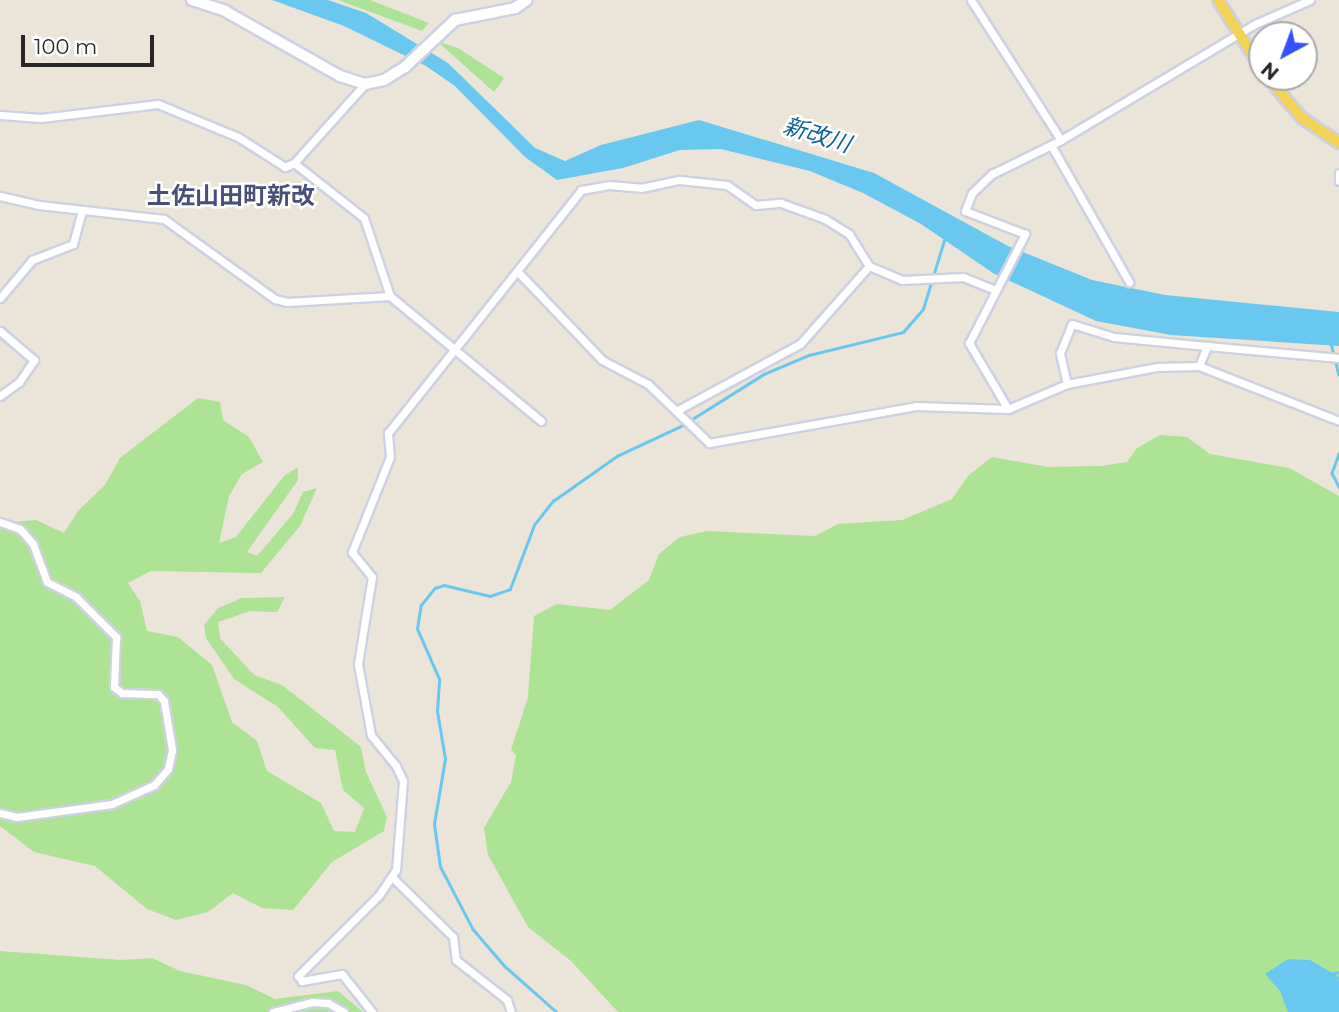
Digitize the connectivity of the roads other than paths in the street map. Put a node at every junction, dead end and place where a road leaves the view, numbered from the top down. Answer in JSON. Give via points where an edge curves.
{"nodes":[{"id":1,"x":192,"y":0,"type":"edge"},
{"id":2,"x":527,"y":0,"type":"edge"},
{"id":3,"x":971,"y":0,"type":"edge"},
{"id":4,"x":1218,"y":0,"type":"edge"},
{"id":5,"x":1310,"y":0,"type":"edge"},
{"id":6,"x":1239,"y":34,"type":"junction"},
{"id":7,"x":1248,"y":48,"type":"edge"},
{"id":8,"x":365,"y":83,"type":"junction"},
{"id":9,"x":1278,"y":91,"type":"edge"},
{"id":10,"x":0,"y":114,"type":"edge"},
{"id":11,"x":1061,"y":140,"type":"junction"},
{"id":12,"x":1339,"y":143,"type":"edge"},
{"id":13,"x":1051,"y":145,"type":"junction"},
{"id":14,"x":294,"y":163,"type":"junction"},
{"id":15,"x":1339,"y":173,"type":"edge"},
{"id":16,"x":1339,"y":181,"type":"edge"},
{"id":17,"x":0,"y":196,"type":"edge"},
{"id":18,"x":82,"y":211,"type":"junction"},
{"id":19,"x":869,"y":266,"type":"junction"},
{"id":20,"x":519,"y":273,"type":"junction"},
{"id":21,"x":1129,"y":282,"type":"dead end"},
{"id":22,"x":995,"y":290,"type":"junction"},
{"id":23,"x":390,"y":296,"type":"junction"},
{"id":24,"x":0,"y":298,"type":"edge"},
{"id":25,"x":0,"y":331,"type":"edge"},
{"id":26,"x":455,"y":346,"type":"junction"},
{"id":27,"x":1207,"y":346,"type":"junction"},
{"id":28,"x":1339,"y":358,"type":"edge"},
{"id":29,"x":1199,"y":366,"type":"junction"},
{"id":30,"x":1067,"y":384,"type":"junction"},
{"id":31,"x":0,"y":396,"type":"edge"},
{"id":32,"x":1008,"y":409,"type":"junction"},
{"id":33,"x":676,"y":411,"type":"junction"},
{"id":34,"x":541,"y":421,"type":"dead end"},
{"id":35,"x":1339,"y":421,"type":"edge"},
{"id":36,"x":0,"y":522,"type":"edge"},
{"id":37,"x":0,"y":813,"type":"edge"},
{"id":38,"x":393,"y":878,"type":"junction"},
{"id":39,"x":274,"y":1012,"type":"edge"},
{"id":40,"x":344,"y":1012,"type":"edge"},
{"id":41,"x":372,"y":1012,"type":"edge"},
{"id":42,"x":511,"y":1012,"type":"edge"}],
"edges":[{"from":1,"to":8,"type":"main road","via":[[225,11],[341,76]]},
{"from":2,"to":8,"type":"main road","via":[[515,8],[463,17],[405,67],[384,80]]},
{"from":3,"to":11,"type":"street"},
{"from":4,"to":6,"type":"main road"},
{"from":5,"to":6,"type":"street"},
{"from":6,"to":7,"type":"main road"},
{"from":6,"to":11,"type":"street"},
{"from":8,"to":14,"type":"street"},
{"from":9,"to":12,"type":"main road","via":[[1302,118]]},
{"from":10,"to":14,"type":"street","via":[[41,118],[116,105],[158,104],[239,137],[280,165]]},
{"from":11,"to":13,"type":"street"},
{"from":13,"to":21,"type":"street"},
{"from":13,"to":22,"type":"street","via":[[992,174],[972,193],[965,211],[1025,234]]},
{"from":14,"to":23,"type":"street","via":[[364,218]]},
{"from":15,"to":16,"type":"street"},
{"from":17,"to":18,"type":"street"},
{"from":18,"to":23,"type":"street","via":[[164,219],[275,299]]},
{"from":18,"to":24,"type":"street","via":[[73,244],[32,260]]},
{"from":19,"to":20,"type":"street","via":[[849,234],[825,219],[781,203],[756,205],[727,185],[680,180],[641,188],[609,185],[581,190]]},
{"from":19,"to":22,"type":"street","via":[[902,280],[963,277]]},
{"from":19,"to":33,"type":"street","via":[[800,344]]},
{"from":20,"to":26,"type":"street"},
{"from":20,"to":33,"type":"street","via":[[602,360],[649,384]]},
{"from":22,"to":32,"type":"street","via":[[969,343]]},
{"from":23,"to":26,"type":"street"},
{"from":25,"to":31,"type":"street","via":[[34,360],[19,383]]},
{"from":26,"to":34,"type":"street"},
{"from":26,"to":38,"type":"street","via":[[388,433],[390,457],[352,552],[372,577],[358,664],[371,735],[403,781]]},
{"from":27,"to":28,"type":"street"},
{"from":27,"to":29,"type":"street"},
{"from":27,"to":30,"type":"street","via":[[1114,337],[1072,324],[1060,353]]},
{"from":29,"to":30,"type":"street","via":[[1157,367]]},
{"from":29,"to":35,"type":"street"},
{"from":30,"to":32,"type":"street"},
{"from":32,"to":33,"type":"street","via":[[916,406],[709,443]]},
{"from":36,"to":37,"type":"street","via":[[20,529],[33,544],[47,582],[76,597],[116,638],[114,687],[122,693],[158,694],[164,701],[172,750],[168,769],[154,785],[112,804],[31,816]]},
{"from":38,"to":41,"type":"street","via":[[298,976],[302,981],[342,974]]},
{"from":38,"to":42,"type":"street","via":[[453,937],[456,960],[507,1000]]},
{"from":39,"to":40,"type":"street","via":[[313,1002],[328,1003]]}]}
